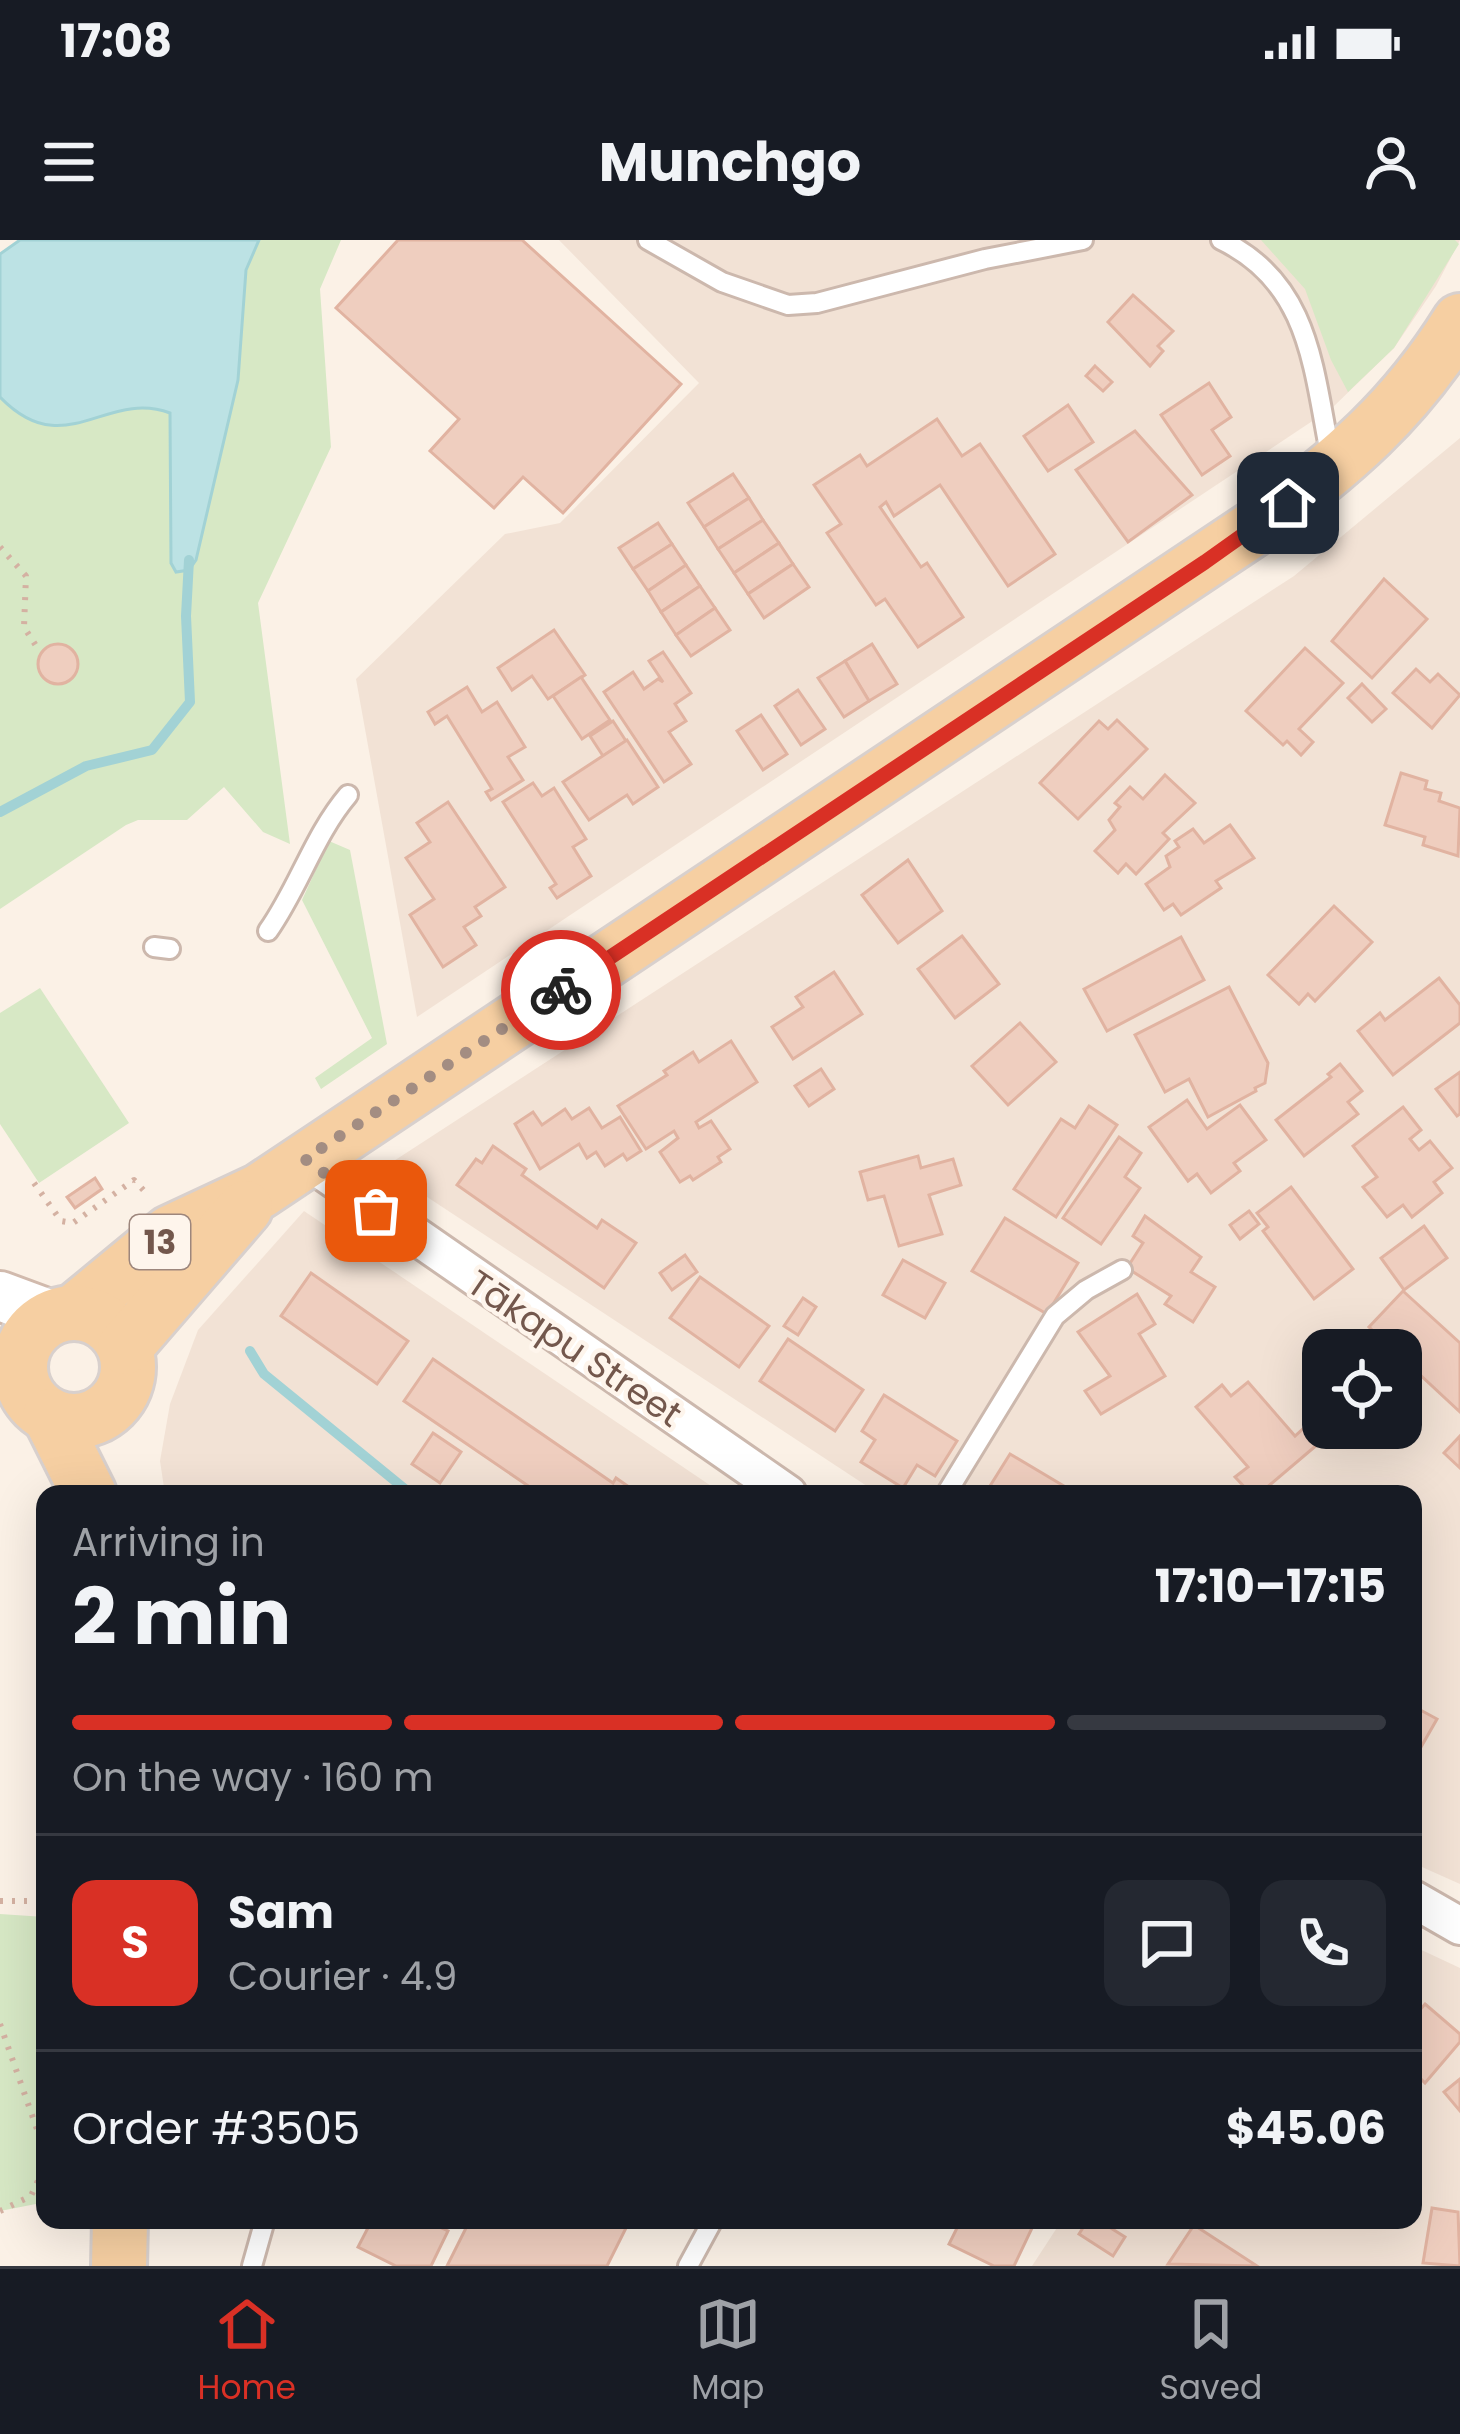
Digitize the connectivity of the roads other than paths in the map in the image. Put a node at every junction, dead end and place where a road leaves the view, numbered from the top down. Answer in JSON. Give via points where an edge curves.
{"nodes":[{"id":1,"x":648,"y":240,"type":"edge"},
{"id":2,"x":1083,"y":240,"type":"edge"},
{"id":3,"x":1221,"y":240,"type":"edge"},
{"id":4,"x":985,"y":249,"type":"edge"},
{"id":5,"x":1460,"y":321,"type":"edge"},
{"id":6,"x":1333,"y":468,"type":"junction"},
{"id":7,"x":348,"y":795,"type":"dead end"},
{"id":8,"x":268,"y":931,"type":"dead end"},
{"id":9,"x":322,"y":1142,"type":"junction"},
{"id":10,"x":260,"y":1191,"type":"junction"},
{"id":11,"x":1122,"y":1270,"type":"dead end"},
{"id":12,"x":0,"y":1296,"type":"edge"},
{"id":13,"x":64,"y":1314,"type":"junction"},
{"id":14,"x":125,"y":1347,"type":"junction"},
{"id":15,"x":10,"y":1365,"type":"edge"},
{"id":16,"x":110,"y":1408,"type":"junction"},
{"id":17,"x":50,"y":1416,"type":"junction"},
{"id":18,"x":84,"y":1485,"type":"edge"},
{"id":19,"x":103,"y":1485,"type":"edge"},
{"id":20,"x":776,"y":1485,"type":"edge"},
{"id":21,"x":951,"y":1485,"type":"edge"},
{"id":22,"x":1422,"y":1904,"type":"edge"},
{"id":23,"x":1460,"y":1926,"type":"edge"},
{"id":24,"x":120,"y":2229,"type":"edge"},
{"id":25,"x":262,"y":2229,"type":"edge"},
{"id":26,"x":708,"y":2229,"type":"edge"},
{"id":27,"x":119,"y":2266,"type":"edge"},
{"id":28,"x":252,"y":2266,"type":"edge"},
{"id":29,"x":688,"y":2266,"type":"edge"}],
"edges":[{"from":1,"to":4,"type":"lane","via":[[722,282],[788,305],[817,303]]},
{"from":2,"to":4,"type":"lane"},
{"from":3,"to":6,"type":"lane","via":[[1279,282],[1300,316]]},
{"from":5,"to":6,"type":"main road","number":"13","via":[[1386,422]]},
{"from":6,"to":9,"type":"main road","number":"13","via":[[1160,592]]},
{"from":7,"to":8,"type":"lane"},
{"from":9,"to":10,"type":"main road","number":"13"},
{"from":9,"to":20,"type":"street","name":"Tākapu Street"},
{"from":10,"to":13,"type":"main road","number":"13","via":[[170,1233]]},
{"from":10,"to":14,"type":"main road","number":"13"},
{"from":11,"to":21,"type":"lane","via":[[1054,1316]]},
{"from":12,"to":13,"type":"main road"},
{"from":13,"to":14,"type":"main road","via":[[103,1321]]},
{"from":13,"to":15,"type":"main road","via":[[33,1331]]},
{"from":14,"to":16,"type":"main road","number":"13","via":[[129,1365]]},
{"from":15,"to":17,"type":"main road"},
{"from":16,"to":17,"type":"main road","via":[[87,1420]]},
{"from":16,"to":19,"type":"main road"},
{"from":17,"to":18,"type":"main road"},
{"from":22,"to":23,"type":"street"},
{"from":24,"to":27,"type":"main road"},
{"from":25,"to":28,"type":"lane"},
{"from":26,"to":29,"type":"lane"}]}
